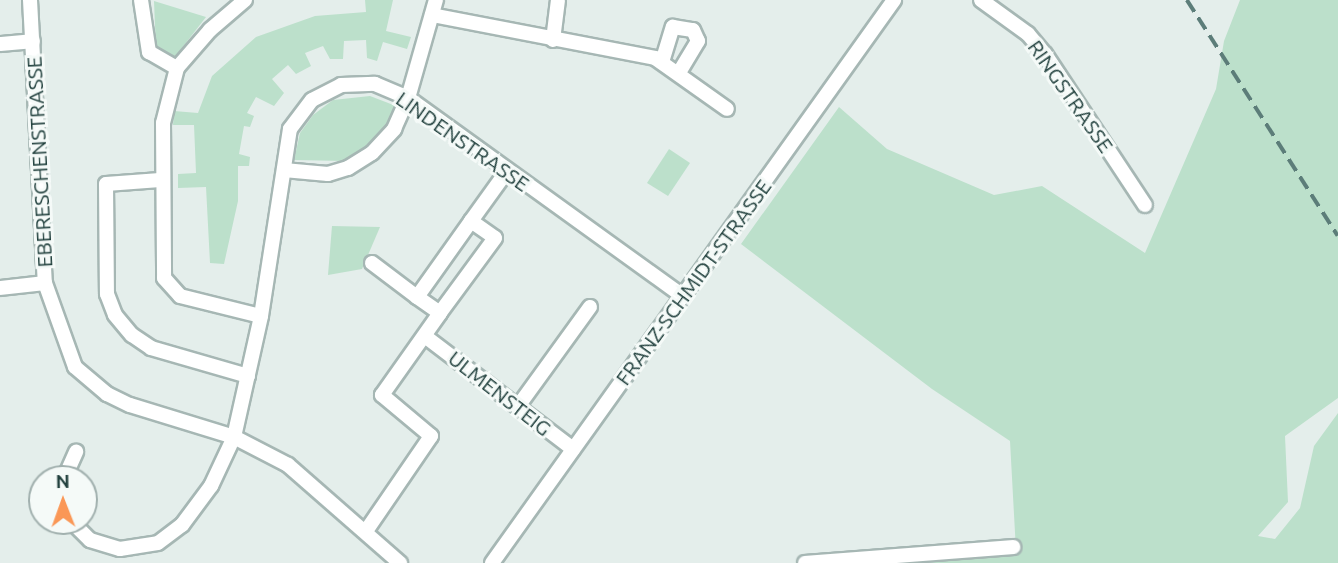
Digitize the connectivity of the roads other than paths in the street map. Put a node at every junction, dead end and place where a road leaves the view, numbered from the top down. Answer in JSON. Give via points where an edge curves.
{"nodes":[{"id":1,"x":30,"y":0,"type":"edge"},
{"id":2,"x":141,"y":0,"type":"edge"},
{"id":3,"x":245,"y":0,"type":"edge"},
{"id":4,"x":436,"y":0,"type":"edge"},
{"id":5,"x":558,"y":0,"type":"edge"},
{"id":6,"x":894,"y":0,"type":"edge"},
{"id":7,"x":981,"y":0,"type":"edge"},
{"id":8,"x":432,"y":15,"type":"junction"},
{"id":9,"x":553,"y":40,"type":"junction"},
{"id":10,"x":33,"y":41,"type":"junction"},
{"id":11,"x":0,"y":44,"type":"edge"},
{"id":12,"x":662,"y":62,"type":"junction"},
{"id":13,"x":177,"y":68,"type":"junction"},
{"id":14,"x":679,"y":73,"type":"junction"},
{"id":15,"x":408,"y":98,"type":"junction"},
{"id":16,"x":727,"y":109,"type":"dead end"},
{"id":17,"x":284,"y":170,"type":"junction"},
{"id":18,"x":507,"y":171,"type":"junction"},
{"id":19,"x":160,"y":180,"type":"junction"},
{"id":20,"x":1146,"y":205,"type":"dead end"},
{"id":21,"x":471,"y":221,"type":"junction"},
{"id":22,"x":372,"y":263,"type":"dead end"},
{"id":23,"x":46,"y":283,"type":"junction"},
{"id":24,"x":0,"y":288,"type":"edge"},
{"id":25,"x":416,"y":296,"type":"junction"},
{"id":26,"x":683,"y":296,"type":"junction"},
{"id":27,"x":590,"y":307,"type":"dead end"},
{"id":28,"x":440,"y":313,"type":"junction"},
{"id":29,"x":261,"y":316,"type":"junction"},
{"id":30,"x":426,"y":337,"type":"junction"},
{"id":31,"x":248,"y":376,"type":"junction"},
{"id":32,"x":519,"y":405,"type":"junction"},
{"id":33,"x":234,"y":437,"type":"junction"},
{"id":34,"x":573,"y":449,"type":"junction"},
{"id":35,"x":76,"y":452,"type":"dead end"},
{"id":36,"x":70,"y":465,"type":"edge"},
{"id":37,"x":366,"y":531,"type":"junction"},
{"id":38,"x":85,"y":535,"type":"edge"},
{"id":39,"x":1013,"y":547,"type":"dead end"},
{"id":40,"x":917,"y":560,"type":"edge"},
{"id":41,"x":851,"y":562,"type":"edge"},
{"id":42,"x":399,"y":563,"type":"edge"},
{"id":43,"x":492,"y":563,"type":"edge"},
{"id":44,"x":805,"y":563,"type":"edge"}],
"edges":[{"from":1,"to":10,"type":"street","name":"EBERESCHENSTRASSE"},
{"from":2,"to":13,"type":"street","via":[[149,52]]},
{"from":3,"to":13,"type":"street","via":[[210,30]]},
{"from":4,"to":8,"type":"street"},
{"from":5,"to":9,"type":"street"},
{"from":6,"to":26,"type":"street","name":"FRANZ-SCHMIDT-STRASSE"},
{"from":7,"to":20,"type":"street","name":"RINGSTRASSE","via":[[1028,34],[1045,54]]},
{"from":8,"to":9,"type":"street"},
{"from":8,"to":15,"type":"street"},
{"from":9,"to":12,"type":"street"},
{"from":10,"to":11,"type":"street","name":"EBERESCHENSTRASSE"},
{"from":10,"to":23,"type":"street","name":"EBERESCHENSTRASSE"},
{"from":12,"to":14,"type":"street"},
{"from":12,"to":14,"type":"street","via":[[673,27],[693,30],[698,41]]},
{"from":13,"to":19,"type":"street","via":[[163,123]]},
{"from":14,"to":16,"type":"street"},
{"from":15,"to":17,"type":"street","via":[[394,129],[360,163],[328,174]]},
{"from":15,"to":17,"type":"street","name":"LINDENSTRASSE","via":[[375,84],[341,85],[312,100],[290,129]]},
{"from":15,"to":18,"type":"street","name":"LINDENSTRASSE"},
{"from":17,"to":29,"type":"street","name":"LINDENSTRASSE"},
{"from":18,"to":21,"type":"street"},
{"from":18,"to":26,"type":"street","name":"LINDENSTRASSE"},
{"from":19,"to":29,"type":"street","via":[[164,278],[170,289],[180,296]]},
{"from":19,"to":31,"type":"street","via":[[106,184],[107,294],[115,315],[151,348]]},
{"from":21,"to":25,"type":"street"},
{"from":21,"to":28,"type":"street","via":[[495,238]]},
{"from":22,"to":25,"type":"street"},
{"from":23,"to":24,"type":"street","name":"EBERESCHENSTRASSE"},
{"from":23,"to":33,"type":"street","name":"EBERESCHENSTRASSE","via":[[75,367],[107,394]]},
{"from":25,"to":28,"type":"street"},
{"from":26,"to":34,"type":"street","name":"FRANZ-SCHMIDT-STRASSE"},
{"from":27,"to":32,"type":"street"},
{"from":28,"to":30,"type":"street"},
{"from":29,"to":31,"type":"street","name":"LINDENSTRASSE"},
{"from":30,"to":32,"type":"street","name":"ULMENSTEIG"},
{"from":30,"to":37,"type":"street","via":[[383,395],[431,436]]},
{"from":31,"to":33,"type":"street","name":"LINDENSTRASSE"},
{"from":32,"to":34,"type":"street","name":"ULMENSTEIG"},
{"from":33,"to":37,"type":"street","name":"EBERESCHENSTRASSE","via":[[288,465]]},
{"from":33,"to":38,"type":"street","name":"LINDENSTRASSE","via":[[211,486],[182,525],[158,543],[120,549]]},
{"from":34,"to":43,"type":"street","name":"FRANZ-SCHMIDT-STRASSE"},
{"from":35,"to":36,"type":"street"},
{"from":37,"to":42,"type":"street","name":"EBERESCHENSTRASSE"},
{"from":39,"to":40,"type":"street"},
{"from":40,"to":41,"type":"street"},
{"from":41,"to":44,"type":"street"}]}
